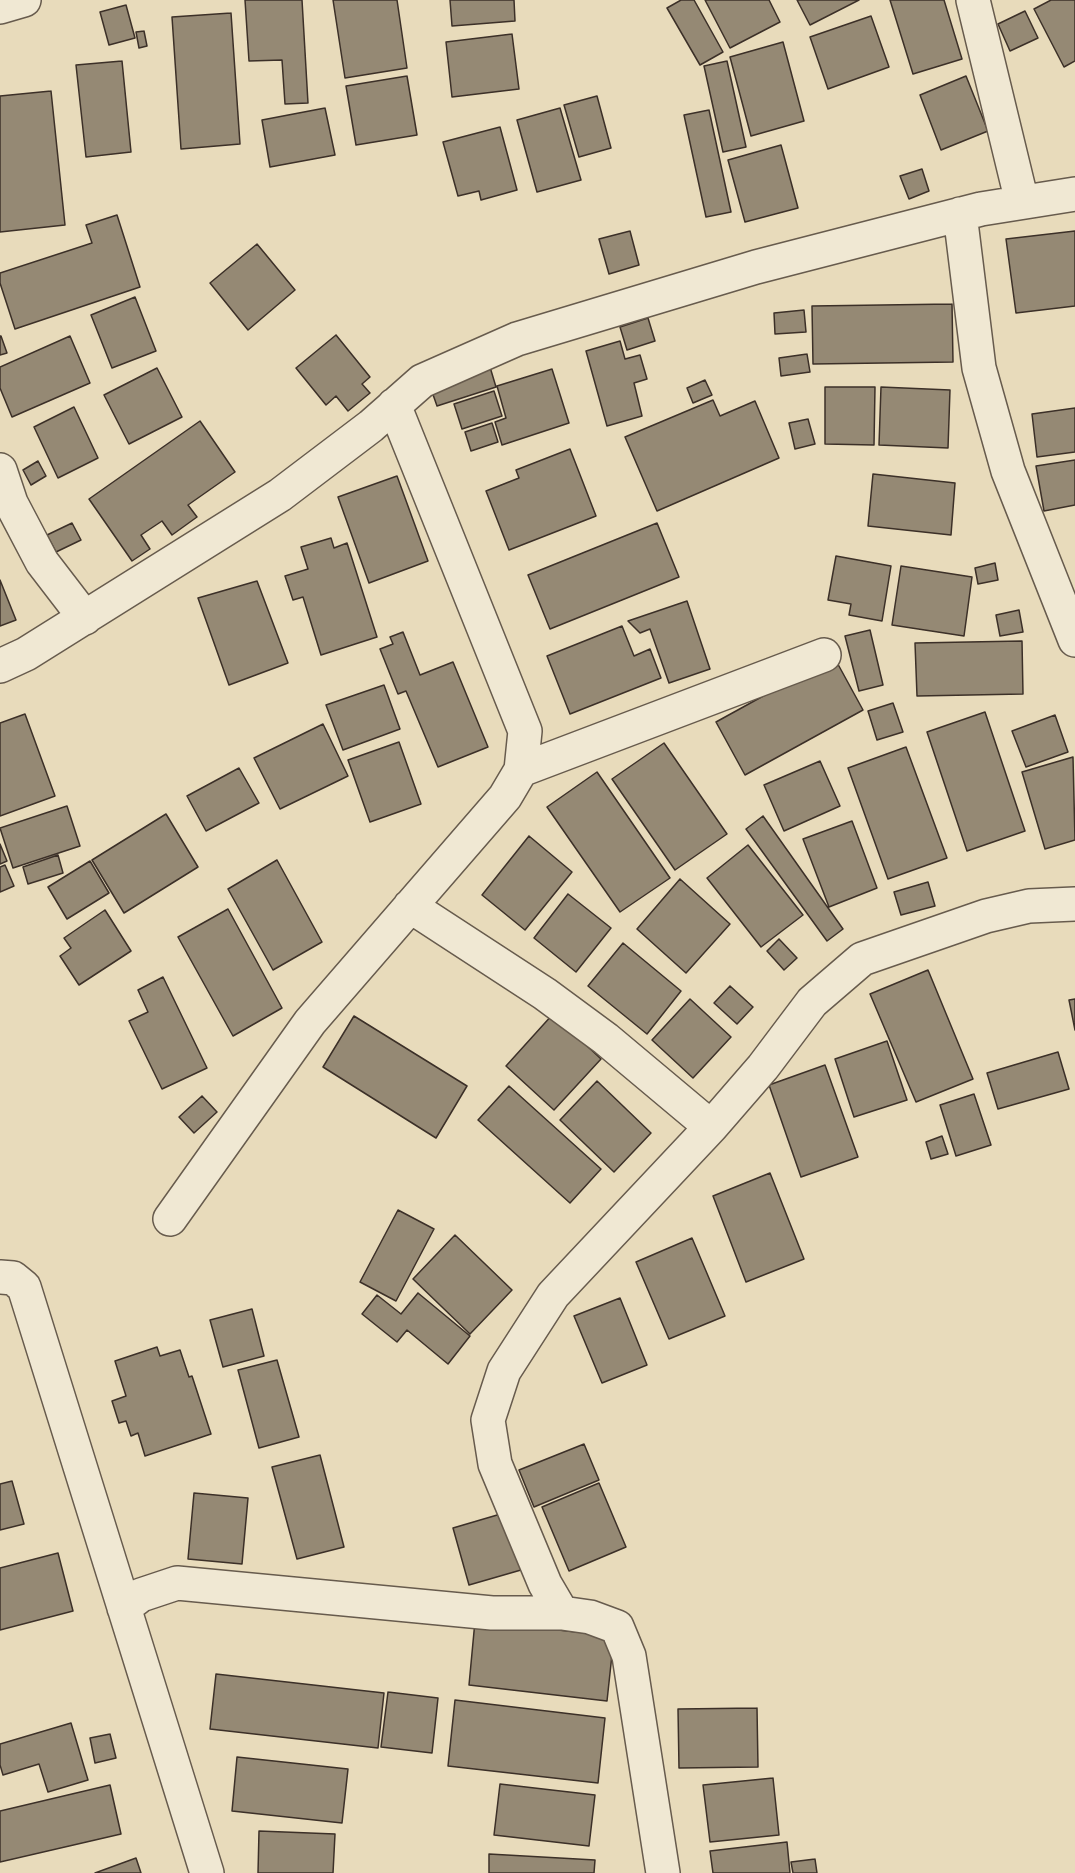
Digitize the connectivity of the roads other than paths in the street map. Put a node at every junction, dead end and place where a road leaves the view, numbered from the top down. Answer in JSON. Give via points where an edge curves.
{"nodes":[{"id":1,"x":24,"y":0,"type":"edge"},
{"id":2,"x":972,"y":0,"type":"edge"},
{"id":3,"x":0,"y":7,"type":"edge"},
{"id":4,"x":1075,"y":194,"type":"edge"},
{"id":5,"x":1022,"y":202,"type":"junction"},
{"id":6,"x":960,"y":214,"type":"junction"},
{"id":7,"x":394,"y":405,"type":"junction"},
{"id":8,"x":0,"y":470,"type":"edge"},
{"id":9,"x":85,"y":618,"type":"junction"},
{"id":10,"x":1075,"y":640,"type":"edge"},
{"id":11,"x":824,"y":655,"type":"dead end"},
{"id":12,"x":0,"y":666,"type":"edge"},
{"id":13,"x":521,"y":770,"type":"junction"},
{"id":14,"x":1075,"y":904,"type":"edge"},
{"id":15,"x":410,"y":906,"type":"junction"},
{"id":16,"x":711,"y":1127,"type":"junction"},
{"id":17,"x":170,"y":1219,"type":"dead end"},
{"id":18,"x":0,"y":1277,"type":"edge"},
{"id":19,"x":124,"y":1608,"type":"junction"},
{"id":20,"x":562,"y":1613,"type":"junction"},
{"id":21,"x":207,"y":1873,"type":"edge"},
{"id":22,"x":663,"y":1873,"type":"edge"}],
"edges":[{"from":1,"to":3,"type":"street"},
{"from":2,"to":5,"type":"street"},
{"from":4,"to":5,"type":"street"},
{"from":5,"to":6,"type":"street"},
{"from":6,"to":7,"type":"street","via":[[756,267],[517,339],[422,381]]},
{"from":6,"to":10,"type":"street","via":[[979,368],[1008,471]]},
{"from":7,"to":9,"type":"street","via":[[280,495]]},
{"from":7,"to":13,"type":"street","via":[[525,731]]},
{"from":8,"to":9,"type":"street","via":[[11,503],[42,562]]},
{"from":9,"to":12,"type":"street"},
{"from":11,"to":13,"type":"street"},
{"from":13,"to":15,"type":"street","via":[[505,797]]},
{"from":14,"to":16,"type":"street","via":[[1029,906],[986,916],[862,958],[812,1002]]},
{"from":15,"to":16,"type":"street","via":[[545,994]]},
{"from":15,"to":17,"type":"street","via":[[310,1022]]},
{"from":16,"to":20,"type":"street","via":[[553,1295],[504,1371],[488,1420],[495,1464],[545,1584]]},
{"from":18,"to":19,"type":"street","via":[[13,1278],[24,1287]]},
{"from":19,"to":20,"type":"street","via":[[141,1595],[177,1583],[492,1613]]},
{"from":19,"to":21,"type":"street"},
{"from":20,"to":22,"type":"street","via":[[618,1627],[629,1656]]}]}
